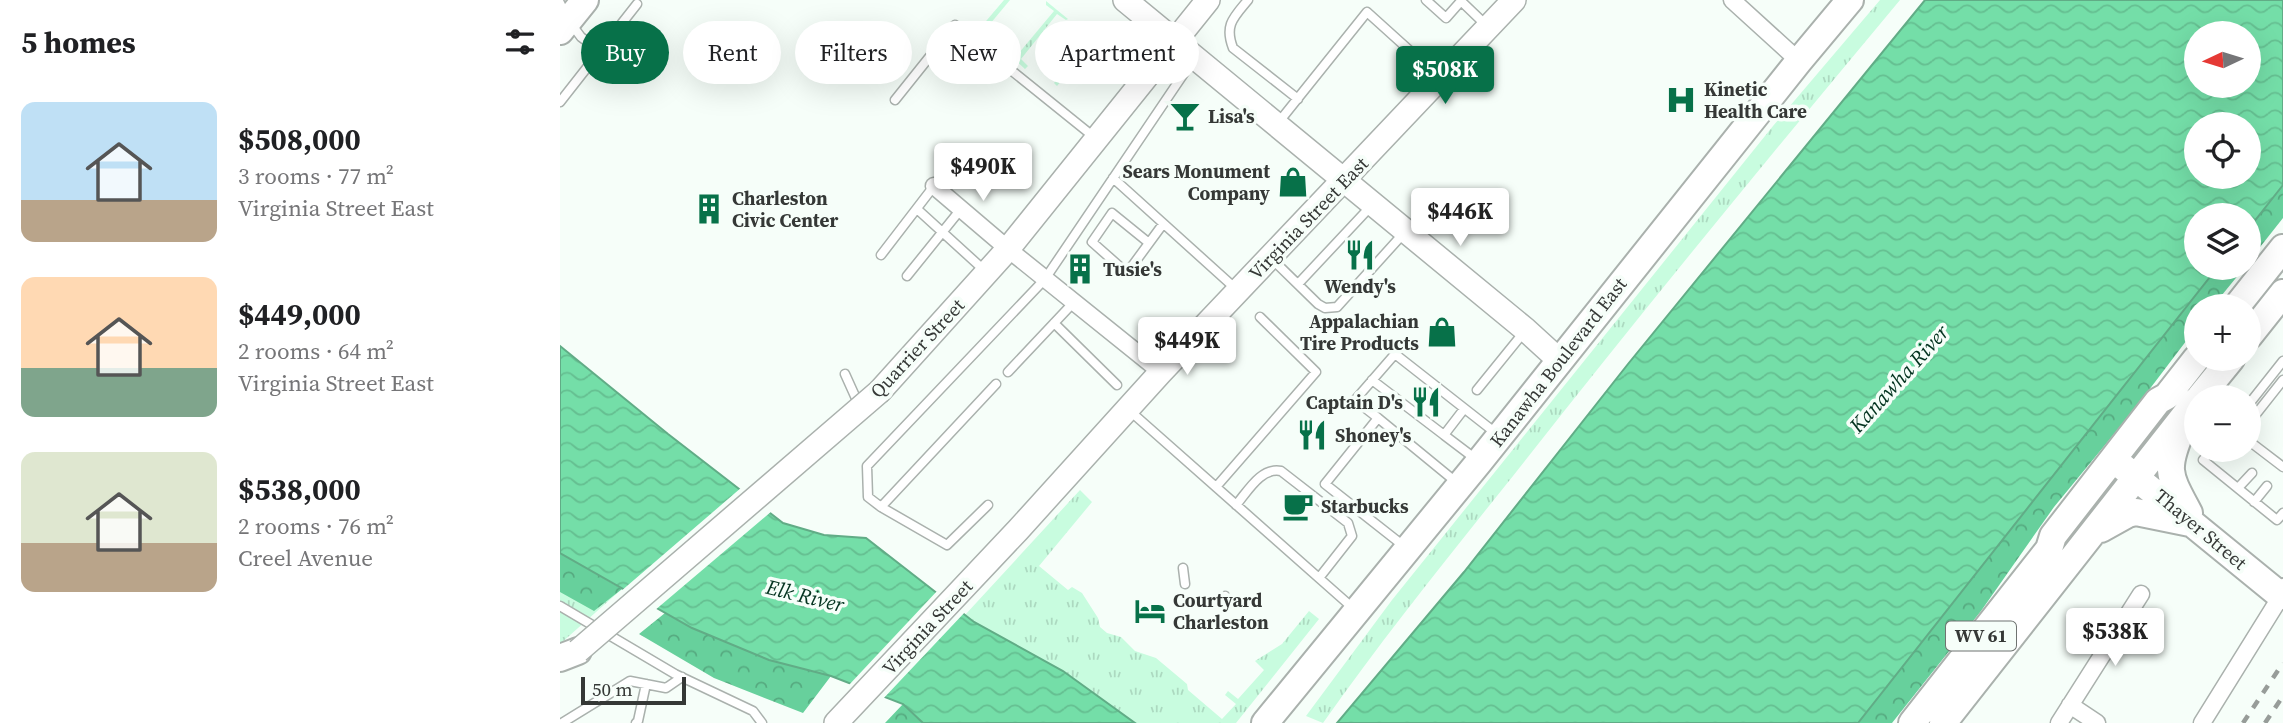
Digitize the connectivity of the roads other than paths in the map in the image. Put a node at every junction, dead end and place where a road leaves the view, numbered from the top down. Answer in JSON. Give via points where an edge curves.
{"nodes":[{"id":1,"x":585,"y":0,"type":"edge"},
{"id":2,"x":1208,"y":0,"type":"edge"},
{"id":3,"x":1248,"y":0,"type":"edge"},
{"id":4,"x":1426,"y":0,"type":"edge"},
{"id":5,"x":1461,"y":0,"type":"edge"},
{"id":6,"x":1514,"y":0,"type":"edge"},
{"id":7,"x":1732,"y":0,"type":"edge"},
{"id":8,"x":1850,"y":0,"type":"edge"},
{"id":9,"x":1131,"y":2,"type":"edge"},
{"id":10,"x":637,"y":4,"type":"dead end"},
{"id":11,"x":563,"y":18,"type":"edge"},
{"id":12,"x":624,"y":21,"type":"edge"},
{"id":13,"x":1153,"y":21,"type":"edge"},
{"id":14,"x":1191,"y":21,"type":"edge"},
{"id":15,"x":1489,"y":28,"type":"junction"},
{"id":16,"x":581,"y":37,"type":"edge"},
{"id":17,"x":1199,"y":60,"type":"edge"},
{"id":18,"x":1799,"y":61,"type":"junction"},
{"id":19,"x":581,"y":75,"type":"edge"},
{"id":20,"x":1441,"y":78,"type":"junction"},
{"id":21,"x":1140,"y":84,"type":"edge"},
{"id":22,"x":1177,"y":84,"type":"edge"},
{"id":23,"x":1298,"y":99,"type":"junction"},
{"id":24,"x":895,"y":100,"type":"dead end"},
{"id":25,"x":560,"y":102,"type":"edge"},
{"id":26,"x":1276,"y":125,"type":"junction"},
{"id":27,"x":1096,"y":139,"type":"junction"},
{"id":28,"x":1113,"y":178,"type":"junction"},
{"id":29,"x":1343,"y":181,"type":"junction"},
{"id":30,"x":934,"y":186,"type":"joint"},
{"id":31,"x":1098,"y":201,"type":"junction"},
{"id":32,"x":1372,"y":205,"type":"junction"},
{"id":33,"x":917,"y":209,"type":"junction"},
{"id":34,"x":961,"y":209,"type":"junction"},
{"id":35,"x":1112,"y":213,"type":"junction"},
{"id":36,"x":1163,"y":224,"type":"junction"},
{"id":37,"x":1405,"y":231,"type":"junction"},
{"id":38,"x":942,"y":232,"type":"junction"},
{"id":39,"x":1149,"y":243,"type":"junction"},
{"id":40,"x":2283,"y":248,"type":"edge"},
{"id":41,"x":1008,"y":249,"type":"junction"},
{"id":42,"x":881,"y":255,"type":"dead end"},
{"id":43,"x":1271,"y":257,"type":"junction"},
{"id":44,"x":986,"y":272,"type":"junction"},
{"id":45,"x":907,"y":276,"type":"dead end"},
{"id":46,"x":1045,"y":279,"type":"junction"},
{"id":47,"x":1298,"y":284,"type":"junction"},
{"id":48,"x":1238,"y":291,"type":"junction"},
{"id":49,"x":2283,"y":293,"type":"edge"},
{"id":50,"x":2247,"y":294,"type":"edge"},
{"id":51,"x":1074,"y":302,"type":"junction"},
{"id":52,"x":1260,"y":317,"type":"dead end"},
{"id":53,"x":2261,"y":321,"type":"edge"},
{"id":54,"x":1054,"y":323,"type":"junction"},
{"id":55,"x":1526,"y":330,"type":"junction"},
{"id":56,"x":1560,"y":361,"type":"junction"},
{"id":57,"x":2283,"y":361,"type":"edge"},
{"id":58,"x":2187,"y":371,"type":"edge"},
{"id":59,"x":2221,"y":371,"type":"edge"},
{"id":60,"x":1008,"y":372,"type":"dead end"},
{"id":61,"x":1161,"y":372,"type":"junction"},
{"id":62,"x":845,"y":374,"type":"dead end"},
{"id":63,"x":1371,"y":380,"type":"junction"},
{"id":64,"x":2283,"y":380,"type":"edge"},
{"id":65,"x":996,"y":384,"type":"dead end"},
{"id":66,"x":1117,"y":385,"type":"dead end"},
{"id":67,"x":2210,"y":385,"type":"edge"},
{"id":68,"x":2261,"y":389,"type":"edge"},
{"id":69,"x":1478,"y":390,"type":"dead end"},
{"id":70,"x":2167,"y":396,"type":"junction"},
{"id":71,"x":857,"y":399,"type":"junction"},
{"id":72,"x":2261,"y":407,"type":"edge"},
{"id":73,"x":1464,"y":408,"type":"junction"},
{"id":74,"x":1128,"y":409,"type":"junction"},
{"id":75,"x":2184,"y":414,"type":"edge"},
{"id":76,"x":1378,"y":418,"type":"junction"},
{"id":77,"x":2184,"y":426,"type":"edge"},
{"id":78,"x":1444,"y":435,"type":"junction"},
{"id":79,"x":1500,"y":436,"type":"junction"},
{"id":80,"x":2261,"y":454,"type":"edge"},
{"id":81,"x":1479,"y":462,"type":"junction"},
{"id":82,"x":2206,"y":462,"type":"edge"},
{"id":83,"x":2281,"y":469,"type":"edge"},
{"id":84,"x":2128,"y":471,"type":"junction"},
{"id":85,"x":2252,"y":473,"type":"dead end"},
{"id":86,"x":1459,"y":485,"type":"junction"},
{"id":87,"x":2267,"y":486,"type":"dead end"},
{"id":88,"x":1216,"y":487,"type":"junction"},
{"id":89,"x":2238,"y":488,"type":"junction"},
{"id":90,"x":2254,"y":502,"type":"junction"},
{"id":91,"x":989,"y":505,"type":"dead end"},
{"id":92,"x":1236,"y":505,"type":"junction"},
{"id":93,"x":880,"y":507,"type":"junction"},
{"id":94,"x":2283,"y":513,"type":"edge"},
{"id":95,"x":2195,"y":524,"type":"junction"},
{"id":96,"x":1018,"y":530,"type":"joint"},
{"id":97,"x":2091,"y":535,"type":"junction"},
{"id":98,"x":1408,"y":549,"type":"junction"},
{"id":99,"x":2049,"y":549,"type":"junction"},
{"id":100,"x":1183,"y":568,"type":"dead end"},
{"id":101,"x":1319,"y":578,"type":"junction"},
{"id":102,"x":1185,"y":584,"type":"dead end"},
{"id":103,"x":2141,"y":594,"type":"dead end"},
{"id":104,"x":2282,"y":594,"type":"edge"},
{"id":105,"x":1225,"y":596,"type":"dead end"},
{"id":106,"x":1212,"y":602,"type":"dead end"},
{"id":107,"x":560,"y":606,"type":"edge"},
{"id":108,"x":1356,"y":611,"type":"junction"},
{"id":109,"x":566,"y":658,"type":"edge"},
{"id":110,"x":682,"y":677,"type":"junction"},
{"id":111,"x":646,"y":684,"type":"junction"},
{"id":112,"x":2070,"y":705,"type":"junction"},
{"id":113,"x":562,"y":723,"type":"edge"},
{"id":114,"x":636,"y":723,"type":"edge"},
{"id":115,"x":762,"y":723,"type":"edge"},
{"id":116,"x":836,"y":723,"type":"edge"},
{"id":117,"x":1265,"y":723,"type":"edge"},
{"id":118,"x":1912,"y":723,"type":"edge"},
{"id":119,"x":1943,"y":723,"type":"edge"},
{"id":120,"x":2059,"y":723,"type":"edge"},
{"id":121,"x":2097,"y":723,"type":"edge"},
{"id":122,"x":2202,"y":723,"type":"edge"}],
"edges":[{"from":1,"to":11,"type":"main road"},
{"from":2,"to":14,"type":"main road","name":"Quarrier Street"},
{"from":3,"to":23,"type":"lane","via":[[1231,21],[1233,48]]},
{"from":4,"to":5,"type":"lane","via":[[1446,18]]},
{"from":5,"to":15,"type":"lane"},
{"from":6,"to":15,"type":"main road","name":"Virginia Street East"},
{"from":7,"to":18,"type":"street"},
{"from":8,"to":18,"type":"main road","name":"Kanawha Boulevard East"},
{"from":9,"to":13,"type":"main road"},
{"from":10,"to":12,"type":"lane"},
{"from":11,"to":16,"type":"lane"},
{"from":15,"to":20,"type":"main road","name":"Virginia Street East"},
{"from":17,"to":26,"type":"main road"},
{"from":18,"to":56,"type":"main road","name":"Kanawha Boulevard East"},
{"from":19,"to":25,"type":"lane"},
{"from":20,"to":23,"type":"lane","via":[[1367,12]]},
{"from":20,"to":29,"type":"main road","name":"Virginia Street East"},
{"from":21,"to":27,"type":"main road","name":"Quarrier Street"},
{"from":22,"to":28,"type":"lane"},
{"from":23,"to":26,"type":"lane"},
{"from":24,"to":27,"type":"lane","via":[[955,25]]},
{"from":26,"to":29,"type":"main road"},
{"from":27,"to":41,"type":"main road","name":"Quarrier Street"},
{"from":28,"to":31,"type":"lane"},
{"from":28,"to":36,"type":"lane"},
{"from":29,"to":32,"type":"main road"},
{"from":29,"to":43,"type":"main road","name":"Virginia Street East"},
{"from":30,"to":33,"type":"lane"},
{"from":30,"to":34,"type":"street"},
{"from":31,"to":35,"type":"lane"},
{"from":31,"to":46,"type":"lane"},
{"from":32,"to":37,"type":"main road"},
{"from":32,"to":47,"type":"lane"},
{"from":33,"to":38,"type":"lane"},
{"from":33,"to":42,"type":"lane"},
{"from":34,"to":38,"type":"lane"},
{"from":34,"to":41,"type":"street"},
{"from":35,"to":39,"type":"lane"},
{"from":35,"to":39,"type":"lane","via":[[1092,242],[1127,273]]},
{"from":36,"to":39,"type":"lane"},
{"from":36,"to":48,"type":"lane"},
{"from":37,"to":47,"type":"lane","via":[[1337,307],[1318,304]]},
{"from":37,"to":55,"type":"main road"},
{"from":38,"to":44,"type":"lane"},
{"from":38,"to":45,"type":"lane"},
{"from":40,"to":50,"type":"main road"},
{"from":41,"to":44,"type":"main road","name":"Quarrier Street"},
{"from":41,"to":46,"type":"street"},
{"from":43,"to":47,"type":"lane"},
{"from":43,"to":48,"type":"main road","name":"Virginia Street East"},
{"from":44,"to":71,"type":"main road","name":"Quarrier Street","bridge":true,"via":[[880,391]]},
{"from":46,"to":51,"type":"street"},
{"from":46,"to":93,"type":"lane","via":[[867,466],[868,498]]},
{"from":48,"to":61,"type":"main road","name":"Virginia Street East"},
{"from":49,"to":53,"type":"main road"},
{"from":51,"to":54,"type":"lane"},
{"from":51,"to":61,"type":"street"},
{"from":52,"to":88,"type":"lane","via":[[1316,372]]},
{"from":54,"to":60,"type":"lane"},
{"from":54,"to":66,"type":"lane"},
{"from":55,"to":56,"type":"main road"},
{"from":55,"to":69,"type":"lane"},
{"from":56,"to":79,"type":"main road","name":"Kanawha Boulevard East"},
{"from":57,"to":68,"type":"lane"},
{"from":58,"to":70,"type":"main road","number":"WV 61"},
{"from":59,"to":67,"type":"main road","number":"WV 61"},
{"from":61,"to":74,"type":"main road","name":"Virginia Street East"},
{"from":62,"to":71,"type":"lane"},
{"from":63,"to":73,"type":"lane","via":[[1395,354]]},
{"from":63,"to":76,"type":"lane","via":[[1354,400]]},
{"from":63,"to":78,"type":"lane"},
{"from":64,"to":72,"type":"lane"},
{"from":65,"to":93,"type":"lane"},
{"from":70,"to":84,"type":"main road","number":"WV 61"},
{"from":70,"to":99,"type":"main road","number":"WV 61","via":[[2158,401],[2053,536]]},
{"from":71,"to":109,"type":"main road","name":"Quarrier Street","bridge":true},
{"from":73,"to":78,"type":"lane"},
{"from":73,"to":79,"type":"lane"},
{"from":74,"to":88,"type":"lane"},
{"from":74,"to":96,"type":"main road","name":"Virginia Street East"},
{"from":75,"to":84,"type":"main road","number":"WV 61"},
{"from":76,"to":86,"type":"lane"},
{"from":76,"to":98,"type":"lane","via":[[1325,484]]},
{"from":77,"to":95,"type":"main road","via":[[2171,454],[2172,479]]},
{"from":78,"to":81,"type":"lane"},
{"from":79,"to":81,"type":"main road","name":"Kanawha Boulevard East"},
{"from":80,"to":83,"type":"lane"},
{"from":81,"to":86,"type":"main road","name":"Kanawha Boulevard East"},
{"from":82,"to":89,"type":"lane"},
{"from":84,"to":95,"type":"main road","name":"Thayer Street"},
{"from":84,"to":97,"type":"main road","number":"WV 61"},
{"from":84,"to":99,"type":"main road","number":"WV 61"},
{"from":85,"to":89,"type":"lane"},
{"from":86,"to":98,"type":"main road","name":"Kanawha Boulevard East"},
{"from":87,"to":90,"type":"lane"},
{"from":88,"to":92,"type":"lane"},
{"from":89,"to":90,"type":"lane"},
{"from":90,"to":94,"type":"lane","via":[[2277,520]]},
{"from":91,"to":93,"type":"lane","via":[[947,545]]},
{"from":92,"to":101,"type":"lane"},
{"from":92,"to":101,"type":"lane","via":[[1264,473],[1281,471],[1348,523],[1352,536]]},
{"from":95,"to":97,"type":"main road","via":[[2136,512]]},
{"from":95,"to":104,"type":"main road","name":"Thayer Street"},
{"from":96,"to":116,"type":"main road","name":"Virginia Street"},
{"from":97,"to":119,"type":"main road","number":"WV 61"},
{"from":98,"to":108,"type":"main road","name":"Kanawha Boulevard East"},
{"from":99,"to":118,"type":"main road","number":"WV 61"},
{"from":100,"to":102,"type":"lane"},
{"from":101,"to":108,"type":"lane"},
{"from":103,"to":112,"type":"street"},
{"from":104,"to":122,"type":"street"},
{"from":105,"to":106,"type":"lane"},
{"from":107,"to":110,"type":"lane"},
{"from":108,"to":117,"type":"main road","name":"Kanawha Boulevard East"},
{"from":110,"to":111,"type":"lane","via":[[666,688]]},
{"from":110,"to":115,"type":"lane","via":[[753,711]]},
{"from":111,"to":113,"type":"lane","via":[[630,681]]},
{"from":111,"to":114,"type":"lane"},
{"from":112,"to":120,"type":"street"},
{"from":112,"to":121,"type":"street"}]}
